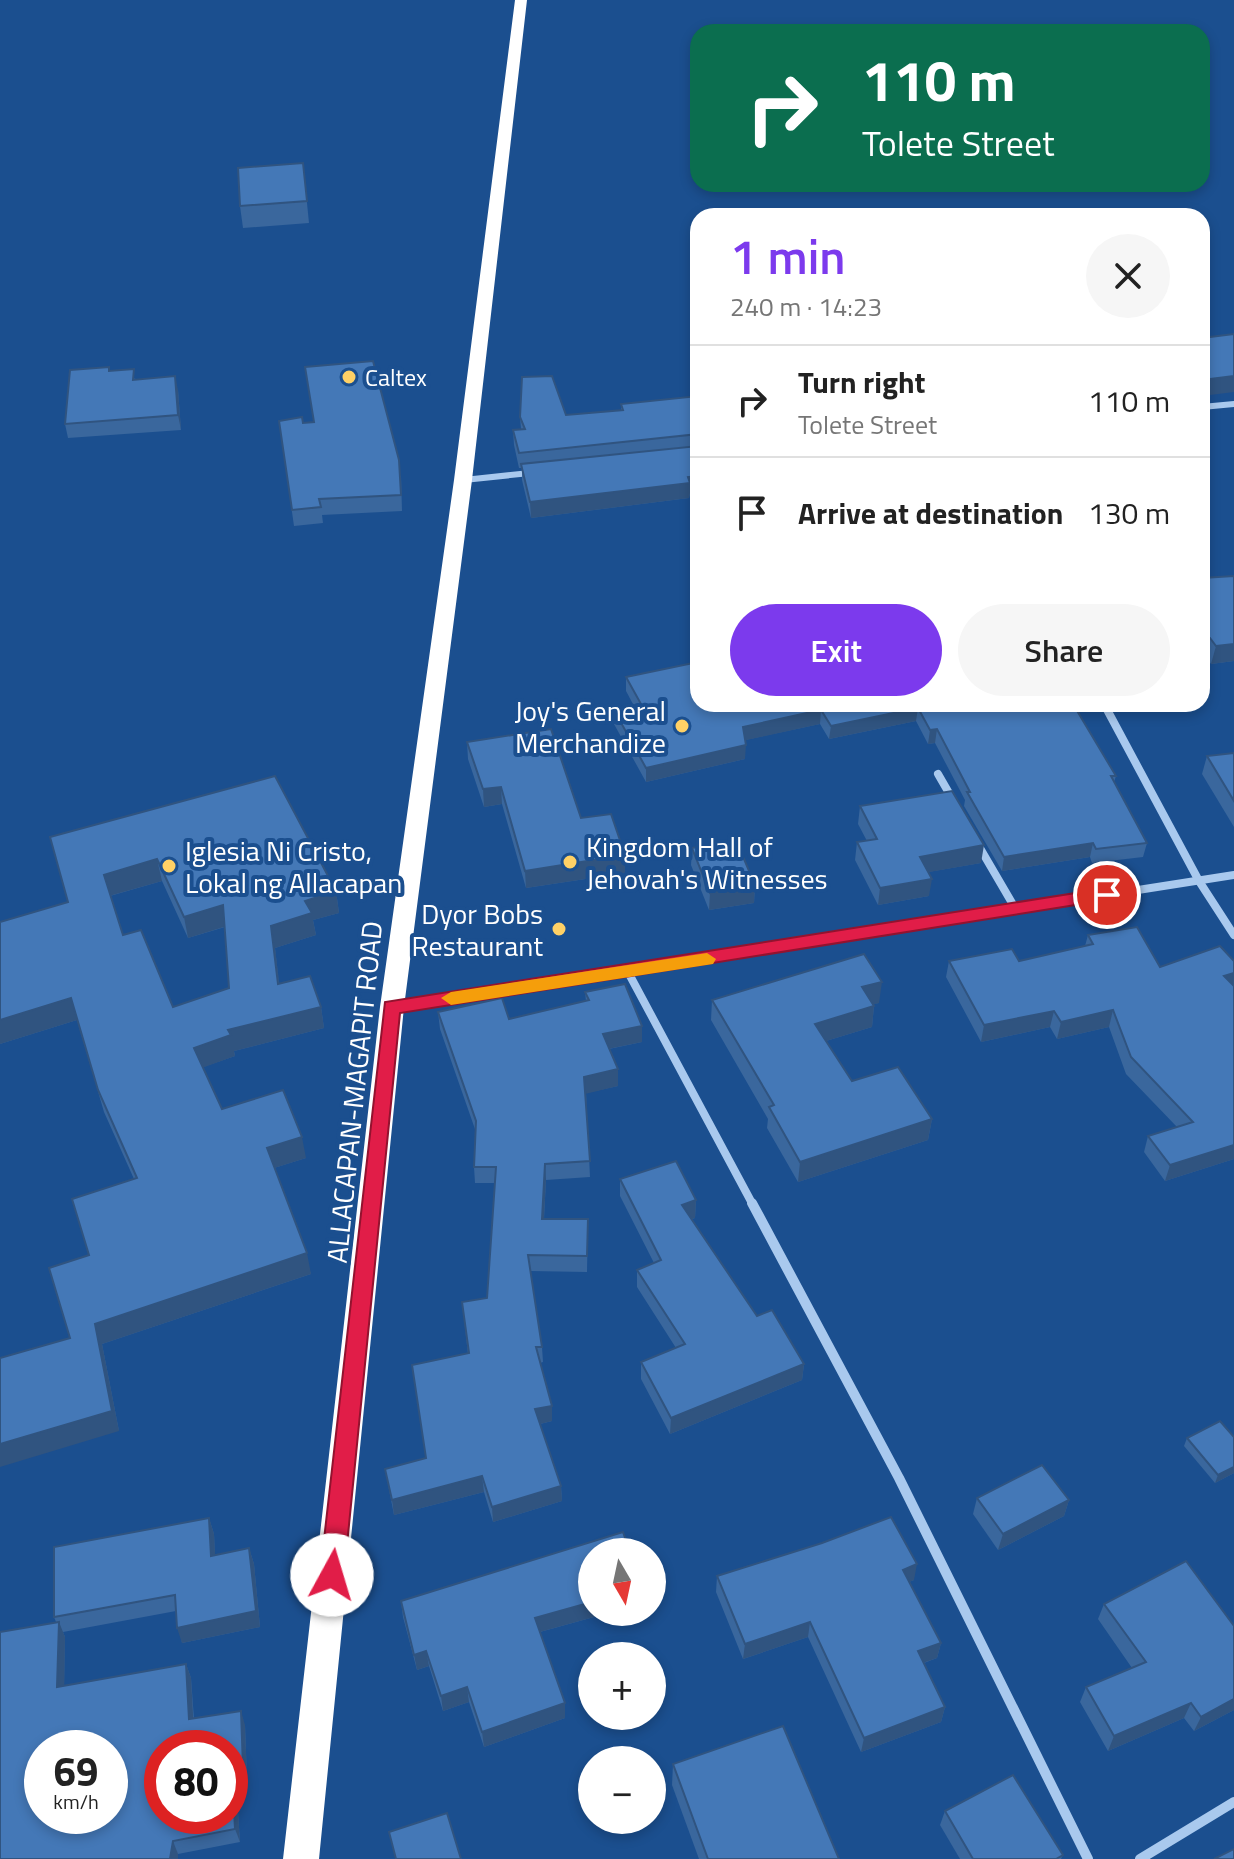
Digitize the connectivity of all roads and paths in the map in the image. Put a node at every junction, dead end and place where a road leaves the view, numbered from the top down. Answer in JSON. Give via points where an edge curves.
{"nodes":[{"id":1,"x":521,"y":0,"type":"edge"},
{"id":2,"x":1234,"y":404,"type":"edge"},
{"id":3,"x":1210,"y":406,"type":"edge"},
{"id":4,"x":538,"y":472,"type":"edge"},
{"id":5,"x":463,"y":480,"type":"junction"},
{"id":6,"x":1108,"y":712,"type":"edge"},
{"id":7,"x":938,"y":774,"type":"dead end"},
{"id":8,"x":961,"y":814,"type":"edge"},
{"id":9,"x":968,"y":828,"type":"edge"},
{"id":10,"x":1234,"y":875,"type":"edge"},
{"id":11,"x":1199,"y":881,"type":"junction"},
{"id":12,"x":1015,"y":908,"type":"junction"},
{"id":13,"x":1234,"y":935,"type":"edge"},
{"id":14,"x":628,"y":972,"type":"junction"},
{"id":15,"x":392,"y":1007,"type":"junction"},
{"id":16,"x":1234,"y":1802,"type":"edge"},
{"id":17,"x":301,"y":1859,"type":"edge"},
{"id":18,"x":1088,"y":1859,"type":"edge"},
{"id":19,"x":1140,"y":1859,"type":"edge"}],
"edges":[{"from":1,"to":5,"type":"highway","name":"ALLACAPAN-MAGAPIT ROAD"},
{"from":2,"to":3,"type":"street"},
{"from":4,"to":5,"type":"street"},
{"from":5,"to":15,"type":"highway","name":"ALLACAPAN-MAGAPIT ROAD"},
{"from":6,"to":11,"type":"street"},
{"from":7,"to":8,"type":"street"},
{"from":9,"to":12,"type":"street"},
{"from":10,"to":11,"type":"street"},
{"from":11,"to":12,"type":"street"},
{"from":11,"to":13,"type":"street"},
{"from":12,"to":14,"type":"street"},
{"from":14,"to":15,"type":"street"},
{"from":14,"to":18,"type":"street","via":[[899,1478]]},
{"from":15,"to":17,"type":"highway","name":"ALLACAPAN-MAGAPIT ROAD"},
{"from":16,"to":19,"type":"street"}]}
